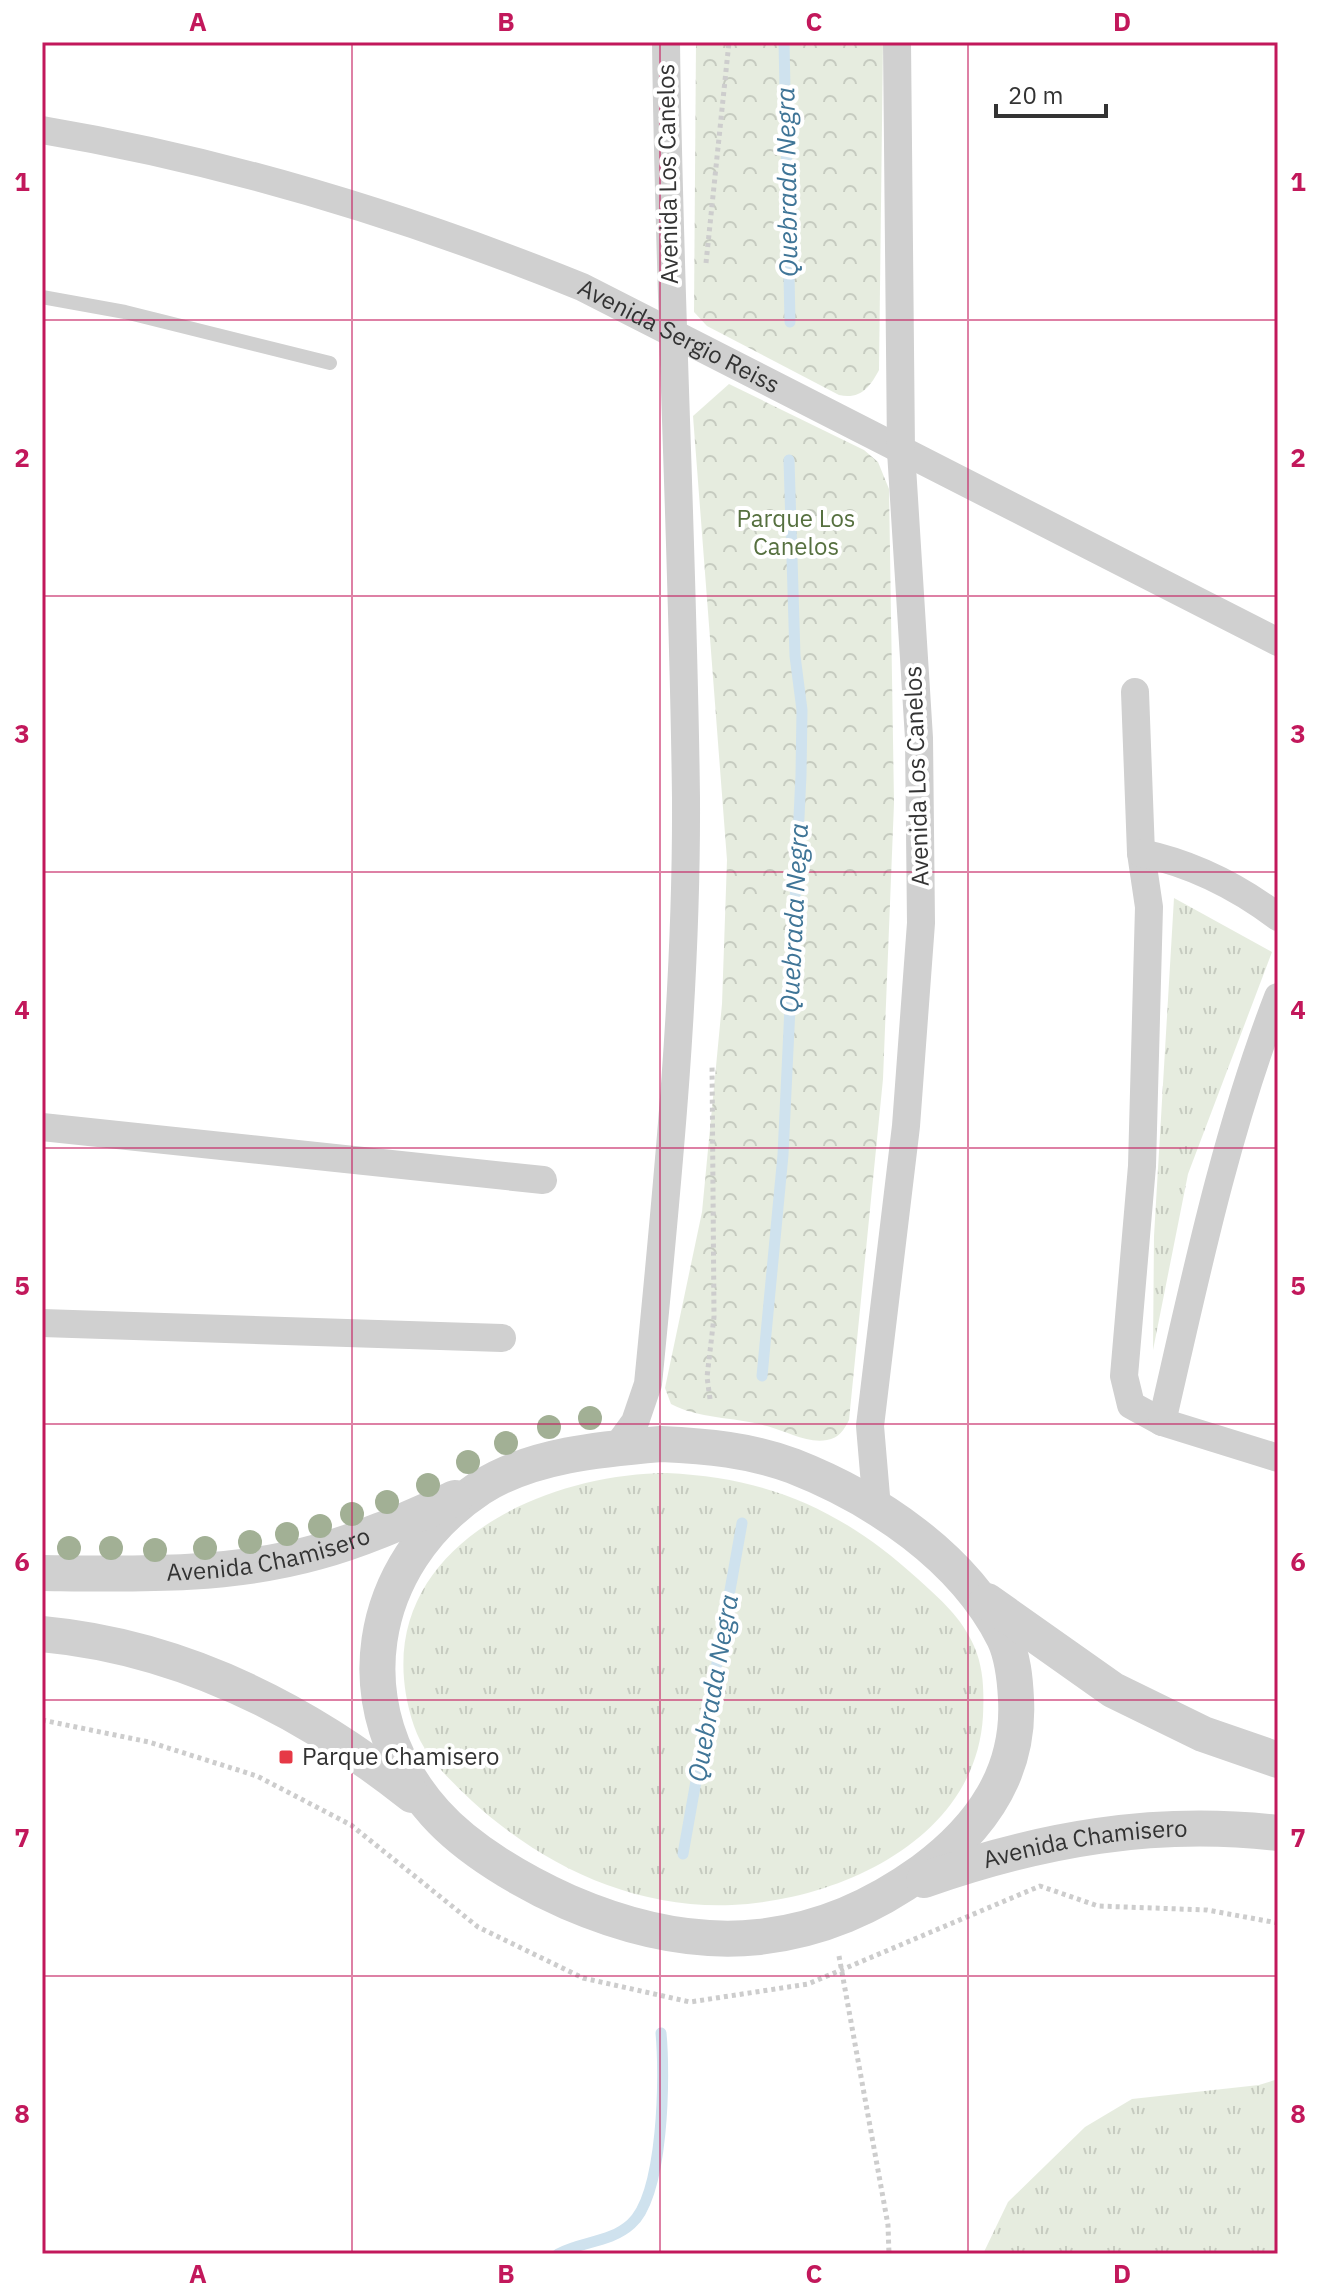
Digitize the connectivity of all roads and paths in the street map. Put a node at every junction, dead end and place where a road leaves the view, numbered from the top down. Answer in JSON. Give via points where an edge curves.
{"nodes":[{"id":1,"x":666,"y":42,"type":"edge"},
{"id":2,"x":897,"y":42,"type":"edge"},
{"id":3,"x":42,"y":130,"type":"edge"},
{"id":4,"x":42,"y":297,"type":"edge"},
{"id":5,"x":672,"y":331,"type":"junction"},
{"id":6,"x":330,"y":363,"type":"dead end"},
{"id":7,"x":901,"y":451,"type":"junction"},
{"id":8,"x":1278,"y":642,"type":"edge"},
{"id":9,"x":1135,"y":692,"type":"dead end"},
{"id":10,"x":1141,"y":853,"type":"junction"},
{"id":11,"x":1278,"y":917,"type":"edge"},
{"id":12,"x":1278,"y":997,"type":"edge"},
{"id":13,"x":42,"y":1127,"type":"edge"},
{"id":14,"x":543,"y":1180,"type":"dead end"},
{"id":15,"x":42,"y":1323,"type":"edge"},
{"id":16,"x":502,"y":1338,"type":"dead end"},
{"id":17,"x":1162,"y":1422,"type":"junction"},
{"id":18,"x":616,"y":1448,"type":"junction"},
{"id":19,"x":1278,"y":1458,"type":"edge"},
{"id":20,"x":482,"y":1487,"type":"junction"},
{"id":21,"x":877,"y":1508,"type":"junction"},
{"id":22,"x":42,"y":1573,"type":"edge"},
{"id":23,"x":970,"y":1589,"type":"junction"},
{"id":24,"x":42,"y":1634,"type":"edge"},
{"id":25,"x":1278,"y":1760,"type":"edge"},
{"id":26,"x":435,"y":1813,"type":"junction"},
{"id":27,"x":1278,"y":1833,"type":"edge"},
{"id":28,"x":896,"y":1890,"type":"junction"},
{"id":29,"x":836,"y":1920,"type":"junction"},
{"id":30,"x":889,"y":2254,"type":"edge"}],
"edges":[{"from":1,"to":5,"type":"street","name":"Avenida Los Canelos"},
{"from":2,"to":7,"type":"street","name":"Avenida Los Canelos"},
{"from":3,"to":5,"type":"street","name":"Avenida Sergio Reiss","via":[[203,163],[479,246]]},
{"from":4,"to":6,"type":"lane"},
{"from":5,"to":7,"type":"street","name":"Avenida Sergio Reiss"},
{"from":5,"to":18,"type":"street","name":"Avenida Los Canelos","via":[[686,799],[682,983],[648,1384],[635,1422]]},
{"from":7,"to":8,"type":"street","name":"Avenida Sergio Reiss"},
{"from":7,"to":21,"type":"street","name":"Avenida Los Canelos","via":[[919,738],[921,923],[906,1126],[870,1426]]},
{"from":9,"to":10,"type":"street"},
{"from":10,"to":11,"type":"street","via":[[1172,859],[1210,876]]},
{"from":10,"to":17,"type":"street","via":[[1149,907],[1142,1150],[1124,1376],[1131,1405]]},
{"from":12,"to":17,"type":"street","via":[[1252,1065],[1220,1181]]},
{"from":13,"to":14,"type":"street"},
{"from":15,"to":16,"type":"street"},
{"from":17,"to":19,"type":"street"},
{"from":18,"to":20,"type":"street","name":"Avenida Chamisero","via":[[552,1461]]},
{"from":18,"to":21,"type":"street","name":"Avenida Chamisero","via":[[710,1446],[753,1453],[829,1481]]},
{"from":20,"to":22,"type":"street","name":"Avenida Chamisero","via":[[317,1553],[179,1574]]},
{"from":20,"to":26,"type":"street","via":[[421,1543],[399,1579],[378,1633],[377,1680],[384,1724]]},
{"from":21,"to":23,"type":"street","name":"Avenida Chamisero"},
{"from":23,"to":25,"type":"street","via":[[1113,1690],[1203,1734]]},
{"from":23,"to":28,"type":"street","via":[[994,1620],[1012,1660],[1017,1706],[1013,1746],[999,1787],[973,1828]]},
{"from":24,"to":26,"type":"street","via":[[158,1657],[255,1692],[346,1745]]},
{"from":26,"to":29,"type":"street","via":[[487,1855],[551,1894],[642,1928],[685,1936],[745,1937]]},
{"from":27,"to":28,"type":"street","name":"Avenida Chamisero","via":[[1197,1826],[1106,1832],[998,1856]]},
{"from":28,"to":29,"type":"street"},
{"from":29,"to":30,"type":"path","via":[[839,1971],[888,2225]]}]}
